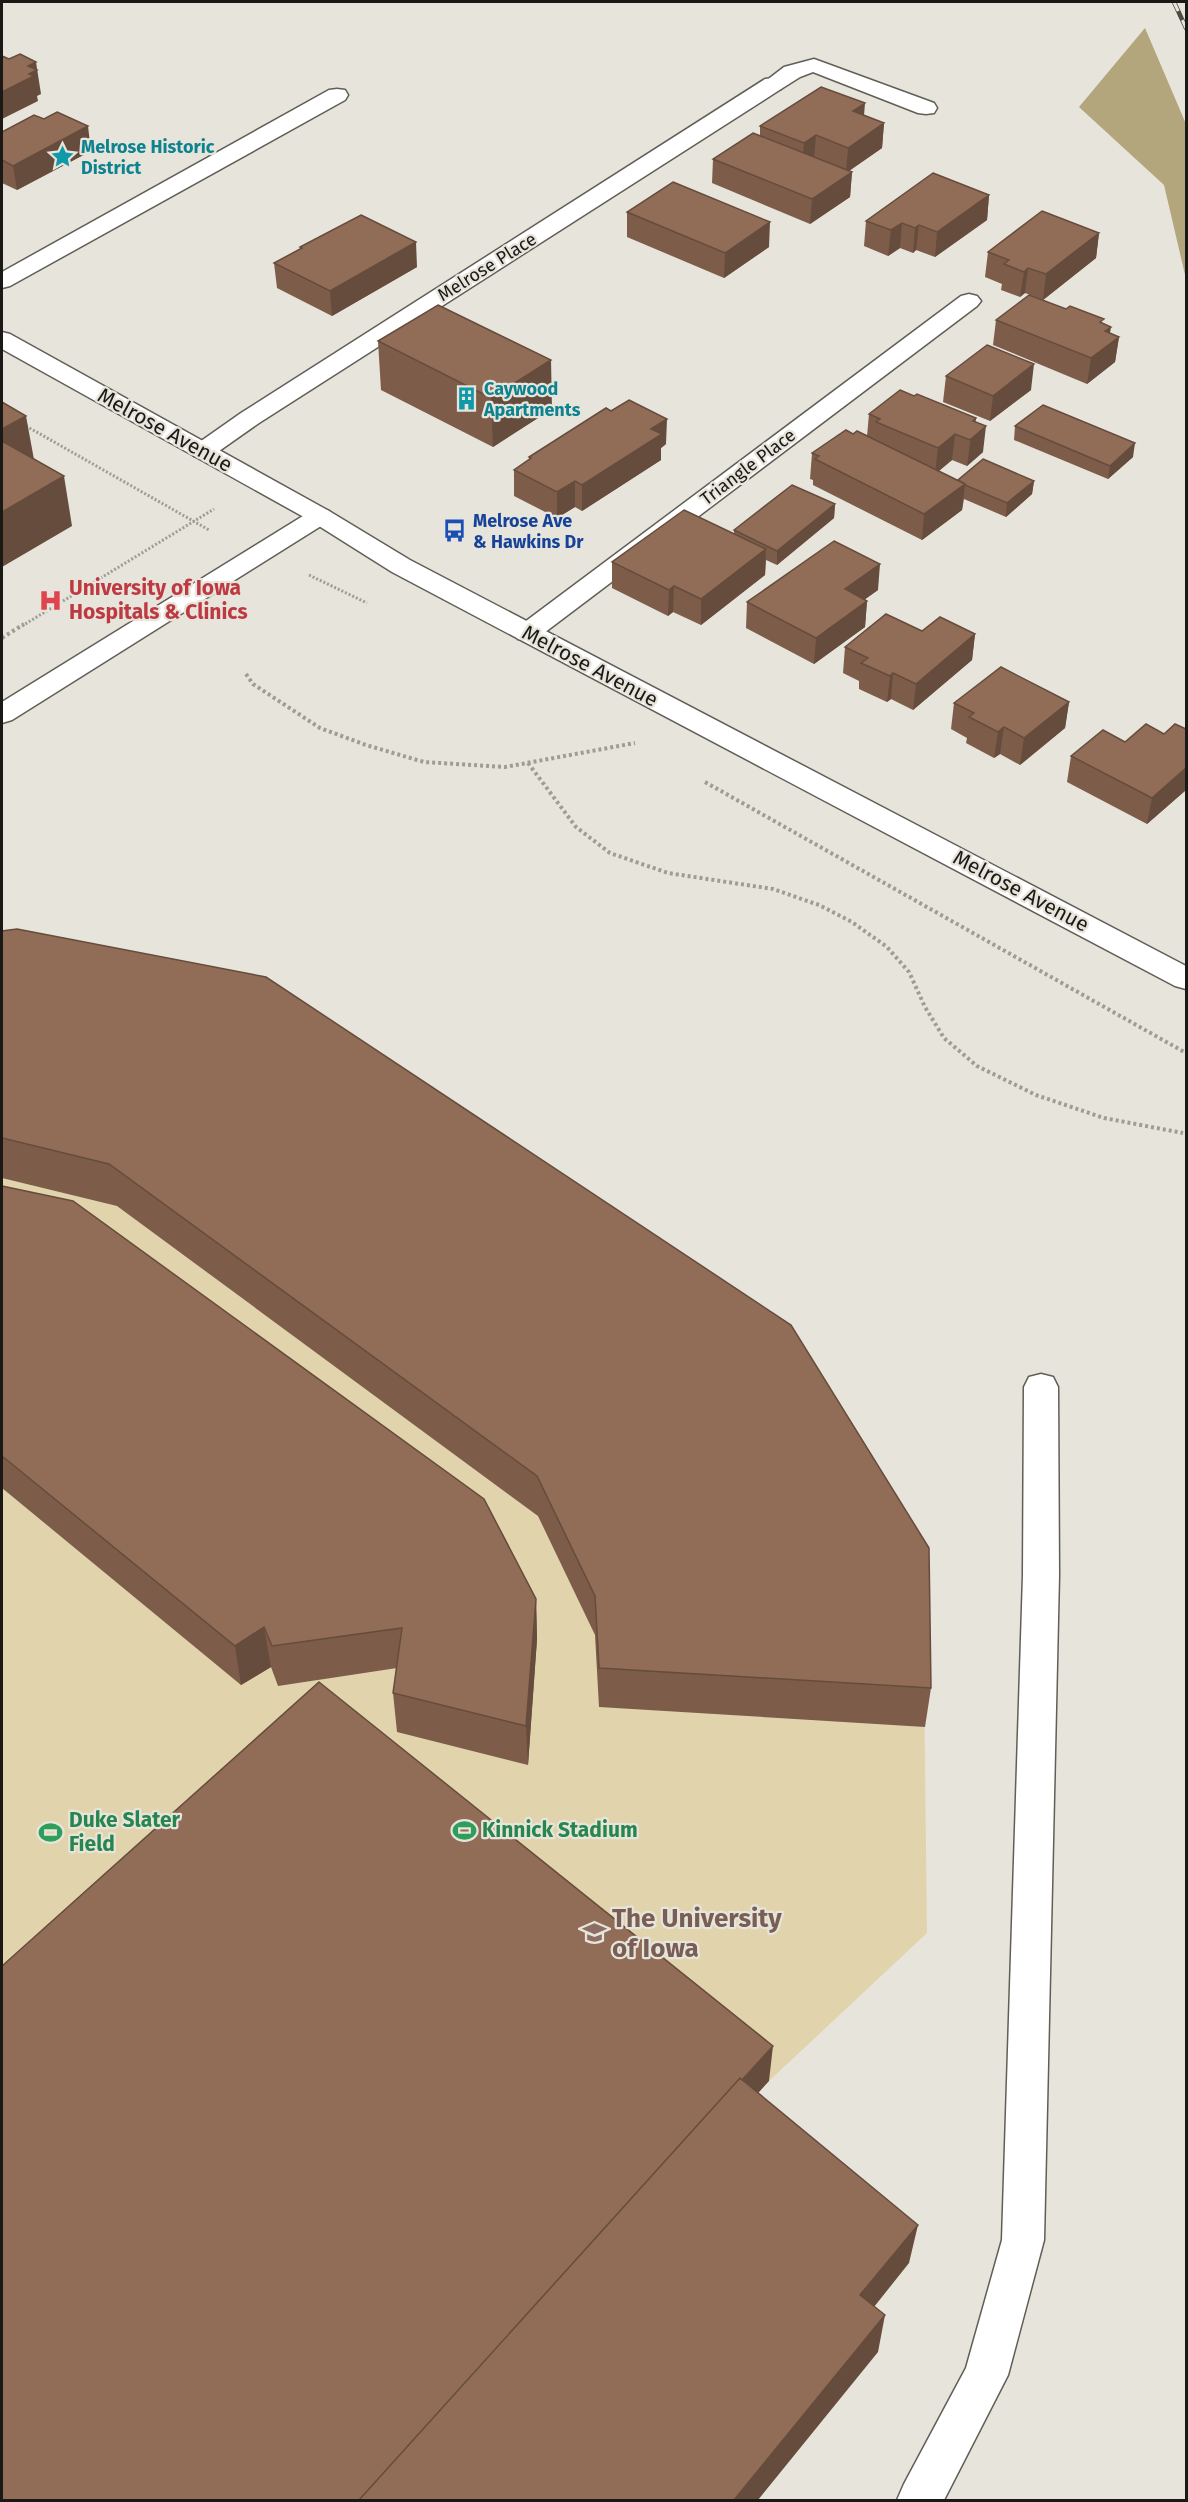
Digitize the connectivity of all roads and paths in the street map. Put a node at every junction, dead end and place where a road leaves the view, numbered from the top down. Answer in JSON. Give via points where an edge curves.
{"nodes":[{"id":1,"x":337,"y":95,"type":"dead end"},
{"id":2,"x":926,"y":108,"type":"dead end"},
{"id":3,"x":2,"y":281,"type":"edge"},
{"id":4,"x":969,"y":301,"type":"dead end"},
{"id":5,"x":2,"y":339,"type":"edge"},
{"id":6,"x":22,"y":423,"type":"dead end"},
{"id":7,"x":202,"y":451,"type":"junction"},
{"id":8,"x":320,"y":516,"type":"junction"},
{"id":9,"x":192,"y":522,"type":"junction"},
{"id":10,"x":258,"y":553,"type":"junction"},
{"id":11,"x":374,"y":606,"type":"dead end"},
{"id":12,"x":527,"y":633,"type":"junction"},
{"id":13,"x":2,"y":638,"type":"edge"},
{"id":14,"x":246,"y":674,"type":"dead end"},
{"id":15,"x":2,"y":714,"type":"edge"},
{"id":16,"x":627,"y":738,"type":"dead end"},
{"id":17,"x":528,"y":763,"type":"junction"},
{"id":18,"x":699,"y":778,"type":"dead end"},
{"id":19,"x":1186,"y":979,"type":"edge"},
{"id":20,"x":1186,"y":1053,"type":"edge"},
{"id":21,"x":1183,"y":1132,"type":"dead end"},
{"id":22,"x":1041,"y":1387,"type":"dead end"},
{"id":23,"x":920,"y":2500,"type":"edge"}],
"edges":[{"from":1,"to":3,"type":"street"},
{"from":2,"to":7,"type":"street","name":"Melrose Place","via":[[814,66],[792,72]]},
{"from":4,"to":12,"type":"street","name":"Triangle Place"},
{"from":5,"to":7,"type":"street","name":"Melrose Avenue"},
{"from":6,"to":9,"type":"path"},
{"from":7,"to":8,"type":"street","name":"Melrose Avenue"},
{"from":8,"to":10,"type":"street"},
{"from":8,"to":12,"type":"street","name":"Melrose Avenue","via":[[379,554]]},
{"from":9,"to":10,"type":"path"},
{"from":9,"to":13,"type":"path"},
{"from":10,"to":11,"type":"path"},
{"from":10,"to":15,"type":"street"},
{"from":12,"to":19,"type":"street","name":"Melrose Avenue"},
{"from":14,"to":17,"type":"path","via":[[253,684],[320,728],[366,745],[424,762],[506,767]]},
{"from":16,"to":17,"type":"path","via":[[636,743]]},
{"from":17,"to":21,"type":"path","via":[[576,827],[610,853],[668,873],[773,889],[852,922],[887,947],[909,972],[944,1038],[977,1066],[1036,1095],[1104,1118]]},
{"from":18,"to":20,"type":"path"},
{"from":22,"to":23,"type":"street","via":[[1041,1575],[1023,2240],[986,2376]]}]}
